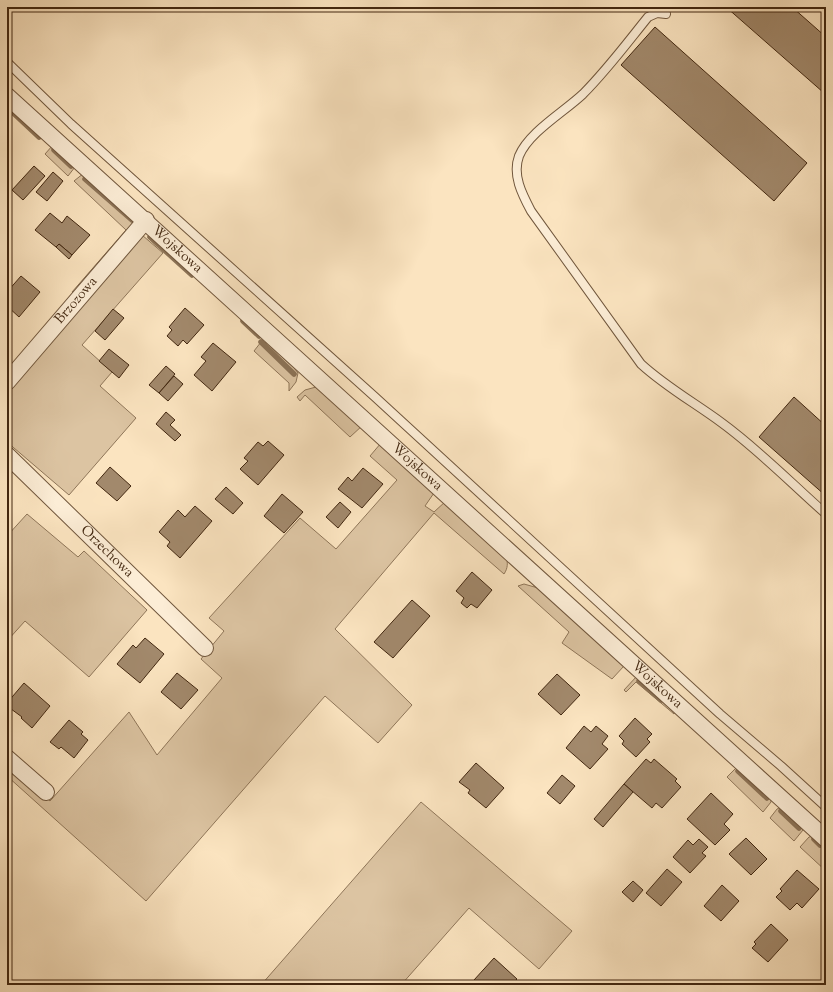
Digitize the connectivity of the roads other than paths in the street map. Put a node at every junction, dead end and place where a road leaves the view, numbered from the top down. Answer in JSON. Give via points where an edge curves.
{"nodes":[{"id":1,"x":666,"y":14,"type":"dead end"},
{"id":2,"x":7,"y":62,"type":"edge"},
{"id":3,"x":7,"y":96,"type":"edge"},
{"id":4,"x":146,"y":220,"type":"junction"},
{"id":5,"x":7,"y":382,"type":"edge"},
{"id":6,"x":7,"y":455,"type":"edge"},
{"id":7,"x":826,"y":514,"type":"edge"},
{"id":8,"x":205,"y":648,"type":"dead end"},
{"id":9,"x":7,"y":758,"type":"edge"},
{"id":10,"x":46,"y":792,"type":"dead end"},
{"id":11,"x":826,"y":807,"type":"edge"},
{"id":12,"x":826,"y":839,"type":"edge"}],
"edges":[{"from":1,"to":7,"type":"lane","via":[[657,13],[648,17],[591,85],[532,138],[519,156],[517,165],[521,191],[531,211],[640,364],[739,436]]},
{"from":2,"to":11,"type":"lane","via":[[71,124],[375,397],[720,714]]},
{"from":3,"to":4,"type":"street","name":"Wojskowa"},
{"from":4,"to":5,"type":"street","name":"Brzozowa"},
{"from":4,"to":12,"type":"street","name":"Wojskowa"},
{"from":6,"to":8,"type":"street","name":"Orzechowa"},
{"from":9,"to":10,"type":"street"}]}
